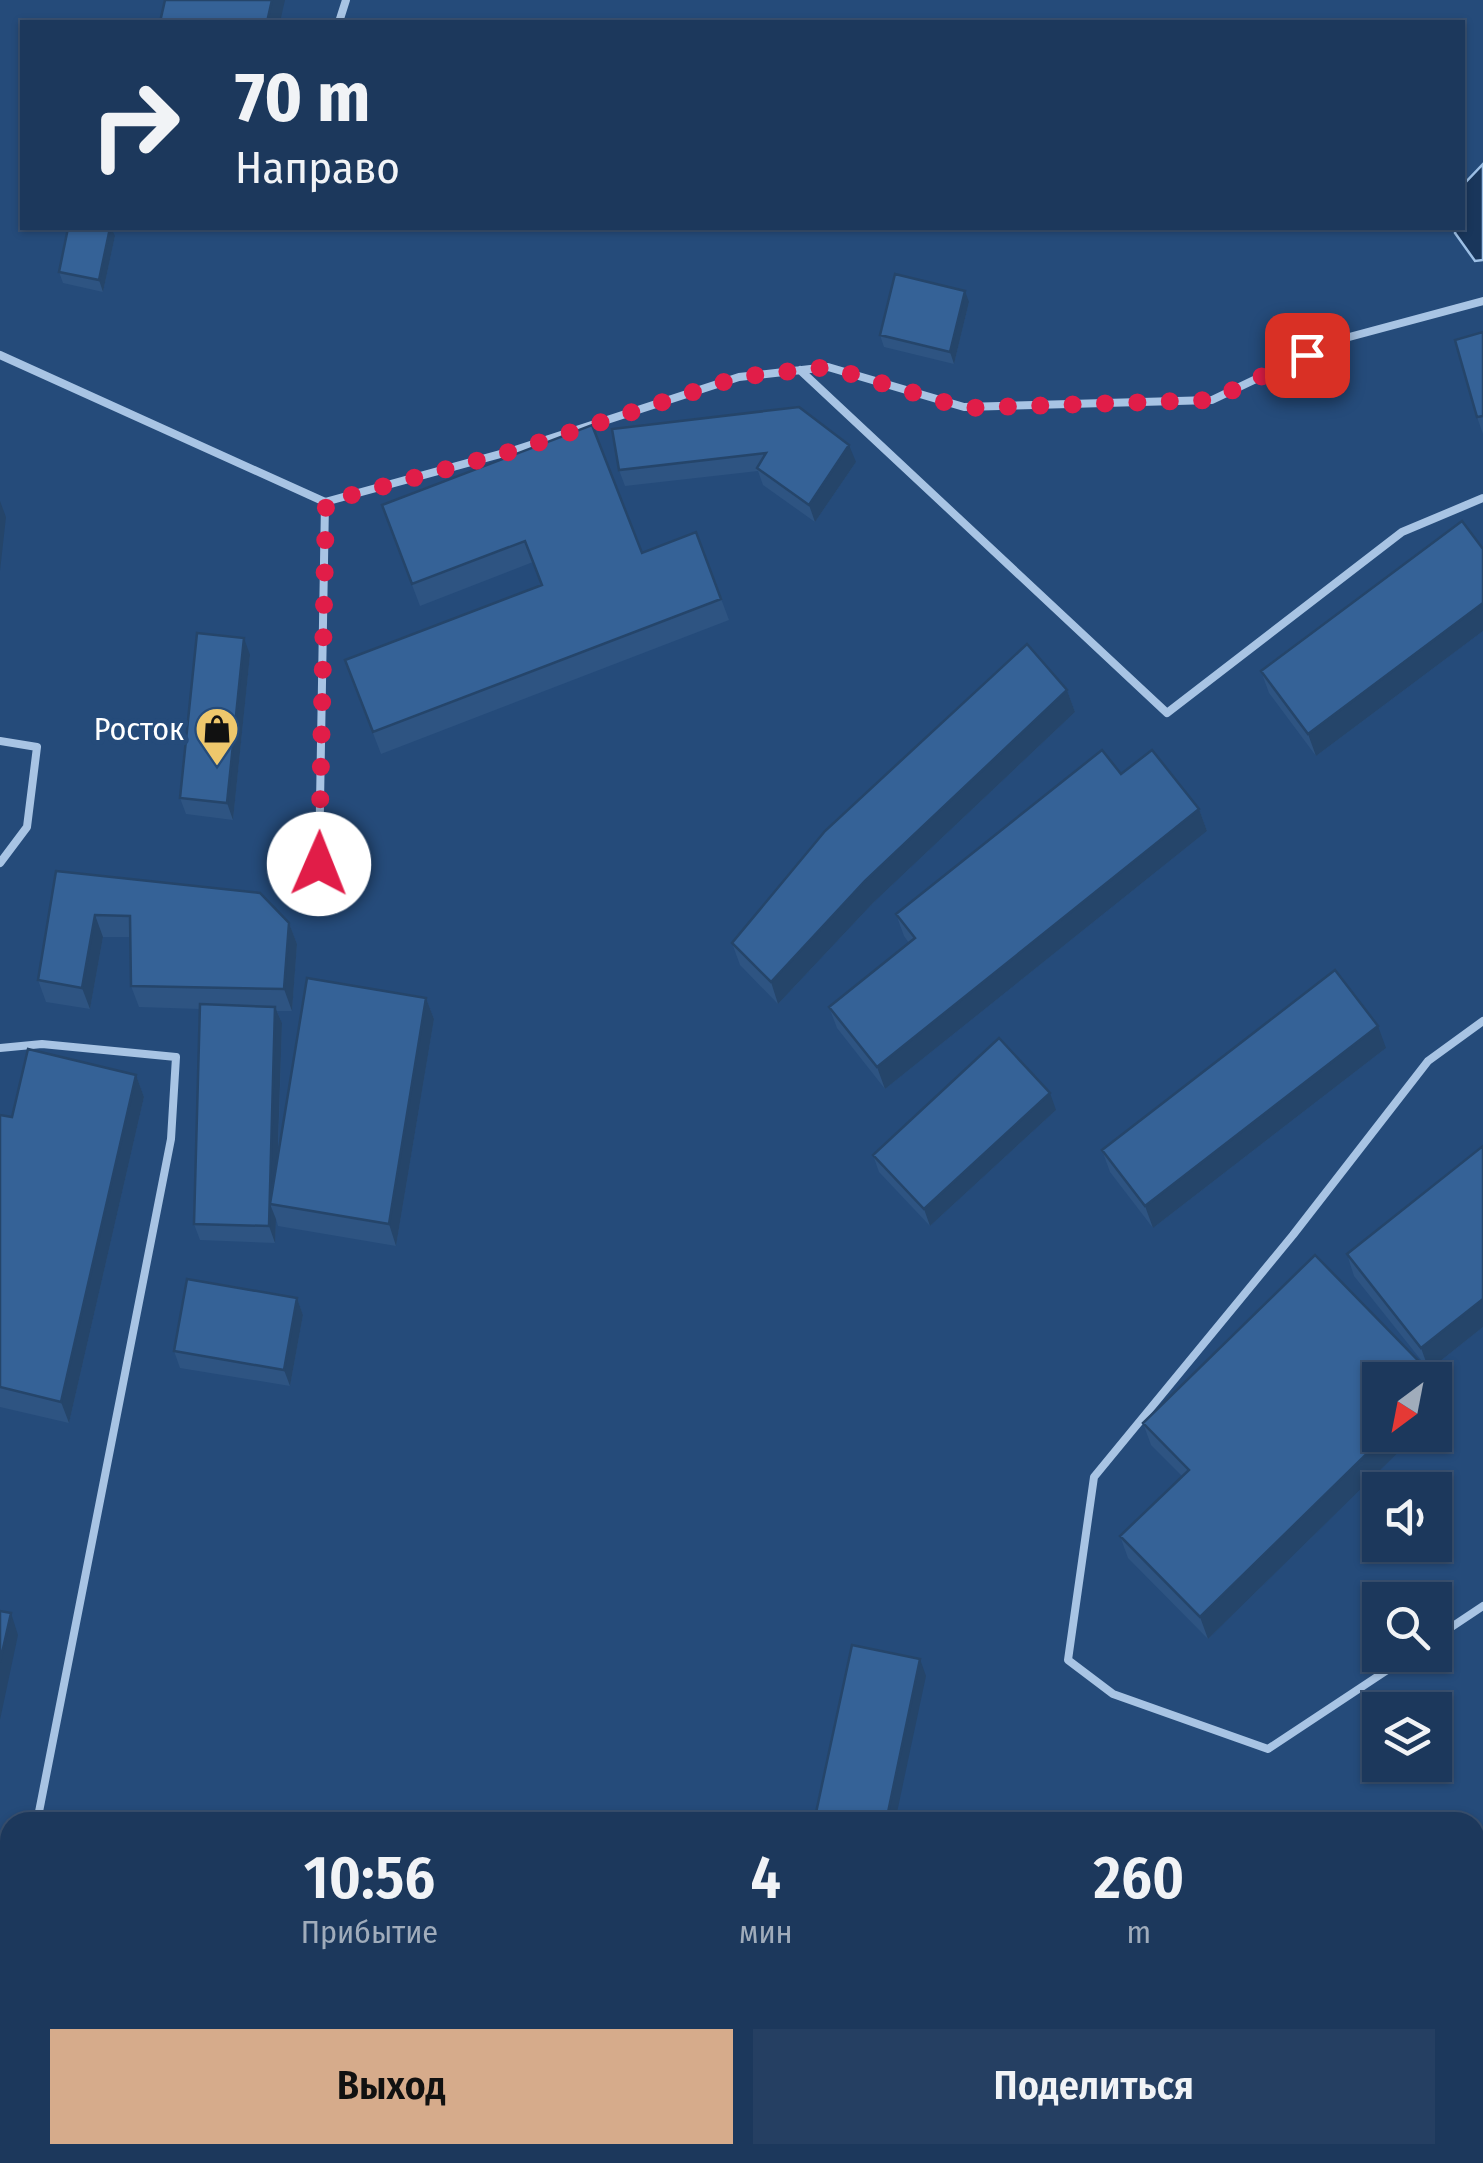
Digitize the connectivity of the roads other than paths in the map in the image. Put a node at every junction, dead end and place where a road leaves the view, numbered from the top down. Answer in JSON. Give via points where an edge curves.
{"nodes":[{"id":1,"x":1483,"y":302,"type":"edge"},
{"id":2,"x":0,"y":355,"type":"edge"},
{"id":3,"x":800,"y":370,"type":"junction"},
{"id":4,"x":1483,"y":498,"type":"edge"},
{"id":5,"x":326,"y":502,"type":"junction"},
{"id":6,"x":0,"y":741,"type":"edge"},
{"id":7,"x":0,"y":864,"type":"edge"},
{"id":8,"x":319,"y":864,"type":"dead end"},
{"id":9,"x":1483,"y":1020,"type":"edge"},
{"id":10,"x":0,"y":1048,"type":"edge"},
{"id":11,"x":1483,"y":1606,"type":"edge"},
{"id":12,"x":1452,"y":1627,"type":"edge"},
{"id":13,"x":1385,"y":1672,"type":"edge"},
{"id":14,"x":39,"y":1812,"type":"edge"}],
"edges":[{"from":1,"to":3,"type":"lane","via":[[1338,340],[1212,400],[964,408],[828,367]]},
{"from":2,"to":5,"type":"lane"},
{"from":3,"to":4,"type":"lane","via":[[1167,714],[1402,532]]},
{"from":3,"to":5,"type":"lane","via":[[739,377],[516,450]]},
{"from":5,"to":8,"type":"lane"},
{"from":6,"to":7,"type":"lane","via":[[37,747],[27,827]]},
{"from":9,"to":13,"type":"lane","via":[[1428,1061],[1094,1478],[1068,1660],[1113,1694],[1268,1750]]},
{"from":10,"to":14,"type":"lane","via":[[42,1044],[176,1057],[171,1139]]},
{"from":11,"to":12,"type":"lane"}]}
